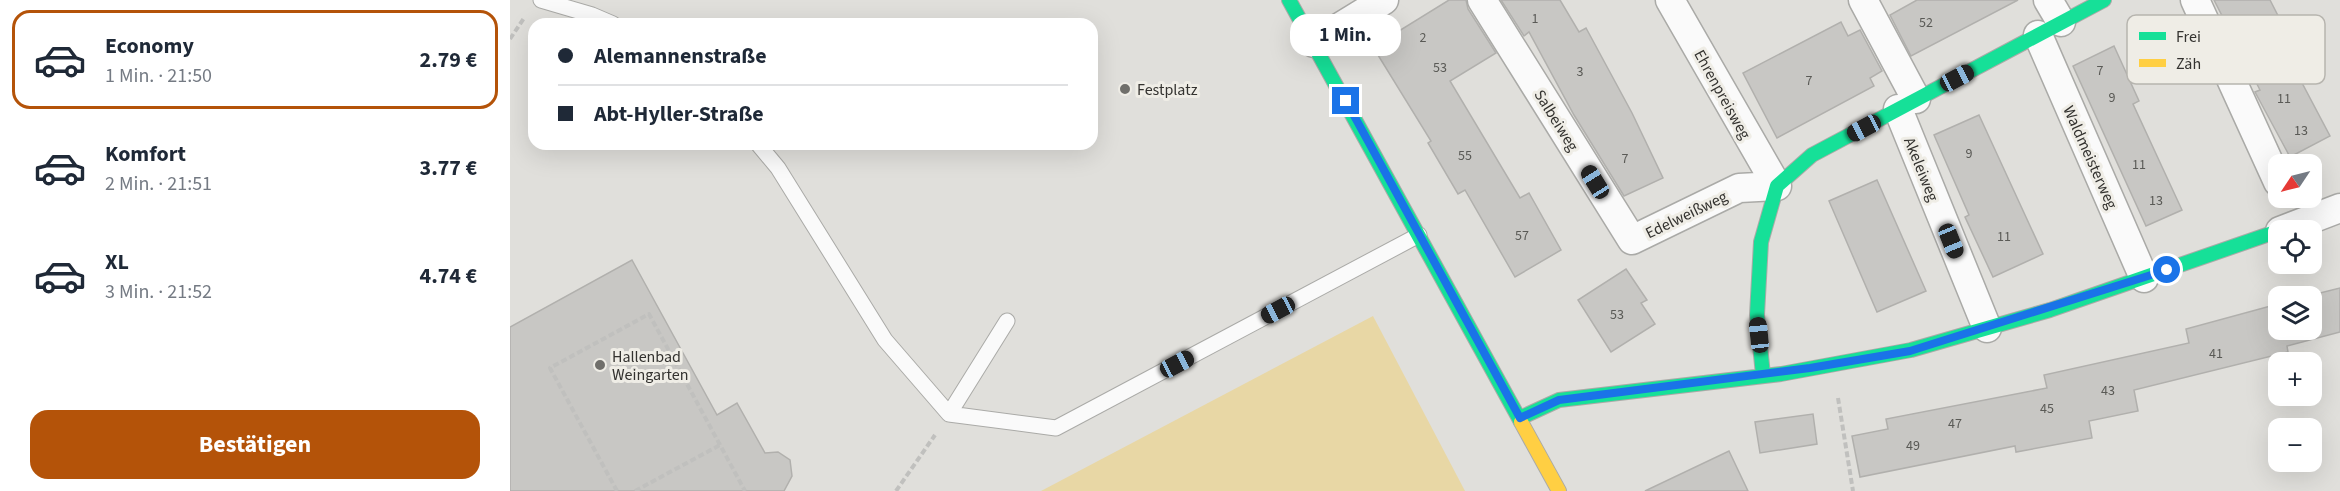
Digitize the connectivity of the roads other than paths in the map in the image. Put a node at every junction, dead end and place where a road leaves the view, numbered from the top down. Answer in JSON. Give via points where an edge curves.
{"nodes":[{"id":1,"x":541,"y":0,"type":"edge"},
{"id":2,"x":1289,"y":0,"type":"edge"},
{"id":3,"x":1384,"y":0,"type":"edge"},
{"id":4,"x":1482,"y":0,"type":"edge"},
{"id":5,"x":1670,"y":0,"type":"edge"},
{"id":6,"x":1863,"y":0,"type":"edge"},
{"id":7,"x":2104,"y":0,"type":"edge"},
{"id":8,"x":2195,"y":0,"type":"edge"},
{"id":9,"x":2202,"y":15,"type":"edge"},
{"id":10,"x":599,"y":18,"type":"edge"},
{"id":11,"x":2049,"y":19,"type":"edge"},
{"id":12,"x":1314,"y":43,"type":"junction"},
{"id":13,"x":2233,"y":84,"type":"edge"},
{"id":14,"x":1907,"y":104,"type":"junction"},
{"id":15,"x":763,"y":150,"type":"edge"},
{"id":16,"x":2268,"y":161,"type":"edge"},
{"id":17,"x":1777,"y":186,"type":"junction"},
{"id":18,"x":2340,"y":208,"type":"edge"},
{"id":19,"x":2309,"y":220,"type":"edge"},
{"id":20,"x":1419,"y":235,"type":"junction"},
{"id":21,"x":2268,"y":235,"type":"edge"},
{"id":22,"x":1632,"y":240,"type":"joint"},
{"id":23,"x":2144,"y":278,"type":"junction"},
{"id":24,"x":1007,"y":321,"type":"dead end"},
{"id":25,"x":1987,"y":328,"type":"junction"},
{"id":26,"x":1763,"y":375,"type":"junction"},
{"id":27,"x":949,"y":414,"type":"junction"},
{"id":28,"x":1520,"y":418,"type":"junction"},
{"id":29,"x":1559,"y":491,"type":"edge"}],
"edges":[{"from":1,"to":10,"type":"lane"},
{"from":2,"to":12,"type":"street"},
{"from":3,"to":12,"type":"street"},
{"from":4,"to":22,"type":"street","name":"Salbeiweg"},
{"from":5,"to":17,"type":"street","name":"Ehrenpreisweg"},
{"from":6,"to":14,"type":"street","name":"Akeleiweg"},
{"from":7,"to":11,"type":"street"},
{"from":8,"to":9,"type":"street"},
{"from":11,"to":14,"type":"street"},
{"from":11,"to":23,"type":"street","name":"Waldmeisterweg"},
{"from":12,"to":20,"type":"street"},
{"from":13,"to":16,"type":"street"},
{"from":14,"to":17,"type":"street","via":[[1812,155]]},
{"from":14,"to":25,"type":"street","name":"Akeleiweg"},
{"from":15,"to":27,"type":"lane","via":[[885,340]]},
{"from":17,"to":22,"type":"street","name":"Edelweißweg","via":[[1739,188]]},
{"from":17,"to":26,"type":"street","via":[[1761,242],[1757,315]]},
{"from":18,"to":19,"type":"street"},
{"from":20,"to":27,"type":"lane","via":[[1056,428]]},
{"from":20,"to":28,"type":"street"},
{"from":21,"to":23,"type":"street"},
{"from":23,"to":25,"type":"street"},
{"from":24,"to":27,"type":"lane"},
{"from":25,"to":26,"type":"street","via":[[1910,351]]},
{"from":26,"to":28,"type":"street","via":[[1559,400]]},
{"from":28,"to":29,"type":"street"}]}
